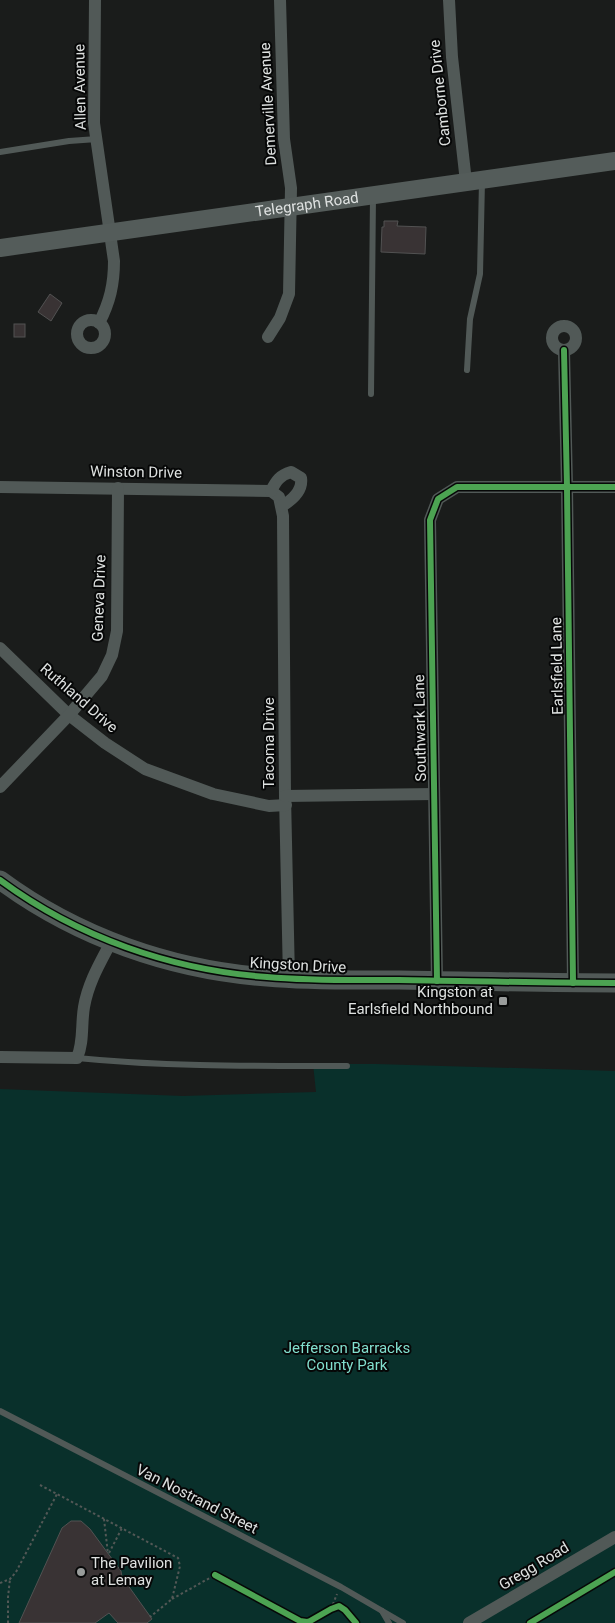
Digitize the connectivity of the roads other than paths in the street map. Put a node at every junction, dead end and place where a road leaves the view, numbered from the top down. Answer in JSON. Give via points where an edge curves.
{"nodes":[{"id":1,"x":95,"y":0,"type":"edge"},
{"id":2,"x":280,"y":0,"type":"edge"},
{"id":3,"x":449,"y":0,"type":"edge"},
{"id":4,"x":97,"y":139,"type":"junction"},
{"id":5,"x":0,"y":152,"type":"edge"},
{"id":6,"x":615,"y":161,"type":"edge"},
{"id":7,"x":474,"y":181,"type":"junction"},
{"id":8,"x":373,"y":195,"type":"junction"},
{"id":9,"x":290,"y":207,"type":"junction"},
{"id":10,"x":110,"y":232,"type":"junction"},
{"id":11,"x":0,"y":248,"type":"edge"},
{"id":12,"x":99,"y":322,"type":"dead end"},
{"id":13,"x":268,"y":337,"type":"dead end"},
{"id":14,"x":564,"y":350,"type":"dead end"},
{"id":15,"x":467,"y":370,"type":"dead end"},
{"id":16,"x":371,"y":394,"type":"dead end"},
{"id":17,"x":0,"y":487,"type":"edge"},
{"id":18,"x":567,"y":487,"type":"junction"},
{"id":19,"x":615,"y":487,"type":"edge"},
{"id":20,"x":118,"y":488,"type":"junction"},
{"id":21,"x":271,"y":491,"type":"junction"},
{"id":22,"x":282,"y":506,"type":"junction"},
{"id":23,"x":0,"y":648,"type":"edge"},
{"id":24,"x":69,"y":715,"type":"junction"},
{"id":25,"x":0,"y":787,"type":"edge"},
{"id":26,"x":434,"y":794,"type":"junction"},
{"id":27,"x":286,"y":801,"type":"junction"},
{"id":28,"x":0,"y":880,"type":"edge"},
{"id":29,"x":111,"y":942,"type":"junction"},
{"id":30,"x":289,"y":979,"type":"junction"},
{"id":31,"x":437,"y":981,"type":"junction"},
{"id":32,"x":573,"y":983,"type":"junction"},
{"id":33,"x":615,"y":983,"type":"edge"},
{"id":34,"x":0,"y":1057,"type":"edge"},
{"id":35,"x":77,"y":1058,"type":"junction"},
{"id":36,"x":347,"y":1066,"type":"dead end"},
{"id":37,"x":0,"y":1412,"type":"edge"},
{"id":38,"x":615,"y":1537,"type":"edge"},
{"id":39,"x":381,"y":1610,"type":"junction"},
{"id":40,"x":389,"y":1623,"type":"edge"},
{"id":41,"x":404,"y":1623,"type":"edge"},
{"id":42,"x":470,"y":1623,"type":"edge"}],
"edges":[{"from":1,"to":4,"type":"street","name":"Allen Avenue","via":[[94,123]]},
{"from":2,"to":9,"type":"street","name":"Demerville Avenue","via":[[284,139],[291,188]]},
{"from":3,"to":7,"type":"street","name":"Camborne Drive","via":[[452,58]]},
{"from":4,"to":5,"type":"lane"},
{"from":4,"to":10,"type":"street","name":"Allen Avenue"},
{"from":6,"to":7,"type":"main road","name":"Telegraph Road"},
{"from":7,"to":8,"type":"main road","name":"Telegraph Road"},
{"from":7,"to":15,"type":"lane","via":[[480,274],[470,319]]},
{"from":8,"to":9,"type":"main road","name":"Telegraph Road"},
{"from":8,"to":16,"type":"lane"},
{"from":9,"to":10,"type":"main road","name":"Telegraph Road"},
{"from":9,"to":13,"type":"street","name":"Demerville Avenue","via":[[289,294]]},
{"from":10,"to":11,"type":"main road","name":"Telegraph Road"},
{"from":10,"to":12,"type":"street","name":"Allen Avenue","via":[[114,277],[111,296]]},
{"from":14,"to":18,"type":"street","name":"Earlsfield Lane"},
{"from":17,"to":20,"type":"street","name":"Winston Drive"},
{"from":18,"to":19,"type":"street"},
{"from":18,"to":26,"type":"street","name":"Southwark Lane","via":[[456,487],[438,499],[430,520]]},
{"from":18,"to":32,"type":"street","name":"Earlsfield Lane"},
{"from":20,"to":21,"type":"street","name":"Winston Drive"},
{"from":20,"to":24,"type":"street","name":"Geneva Drive","via":[[116,631],[112,655],[102,676]]},
{"from":21,"to":22,"type":"street","via":[[279,496]]},
{"from":21,"to":22,"type":"street","via":[[284,474],[291,472],[301,478],[298,492]]},
{"from":22,"to":27,"type":"street","name":"Tacoma Drive"},
{"from":23,"to":24,"type":"street","name":"Ruthland Drive"},
{"from":24,"to":25,"type":"street","name":"Geneva Drive"},
{"from":24,"to":27,"type":"street","name":"Ruthland Drive","via":[[146,769],[213,794],[269,806]]},
{"from":26,"to":27,"type":"street","name":"Ruthland Drive"},
{"from":26,"to":31,"type":"street","name":"Southwark Lane"},
{"from":27,"to":30,"type":"street","name":"Tacoma Drive"},
{"from":28,"to":29,"type":"main road","name":"Kingston Drive","via":[[53,915]]},
{"from":29,"to":30,"type":"main road","name":"Kingston Drive","via":[[200,968]]},
{"from":29,"to":35,"type":"street","via":[[91,980]]},
{"from":30,"to":31,"type":"main road","name":"Kingston Drive"},
{"from":31,"to":32,"type":"main road","name":"Kingston Drive"},
{"from":32,"to":33,"type":"main road","name":"Kingston Drive"},
{"from":34,"to":35,"type":"street"},
{"from":35,"to":36,"type":"lane","via":[[232,1066]]},
{"from":37,"to":39,"type":"lane","name":"Van Nostrand Street"},
{"from":38,"to":42,"type":"street","name":"Gregg Road"},
{"from":39,"to":40,"type":"lane","name":"Van Nostrand Street"},
{"from":39,"to":41,"type":"lane","name":"Van Nostrand Street"}]}
